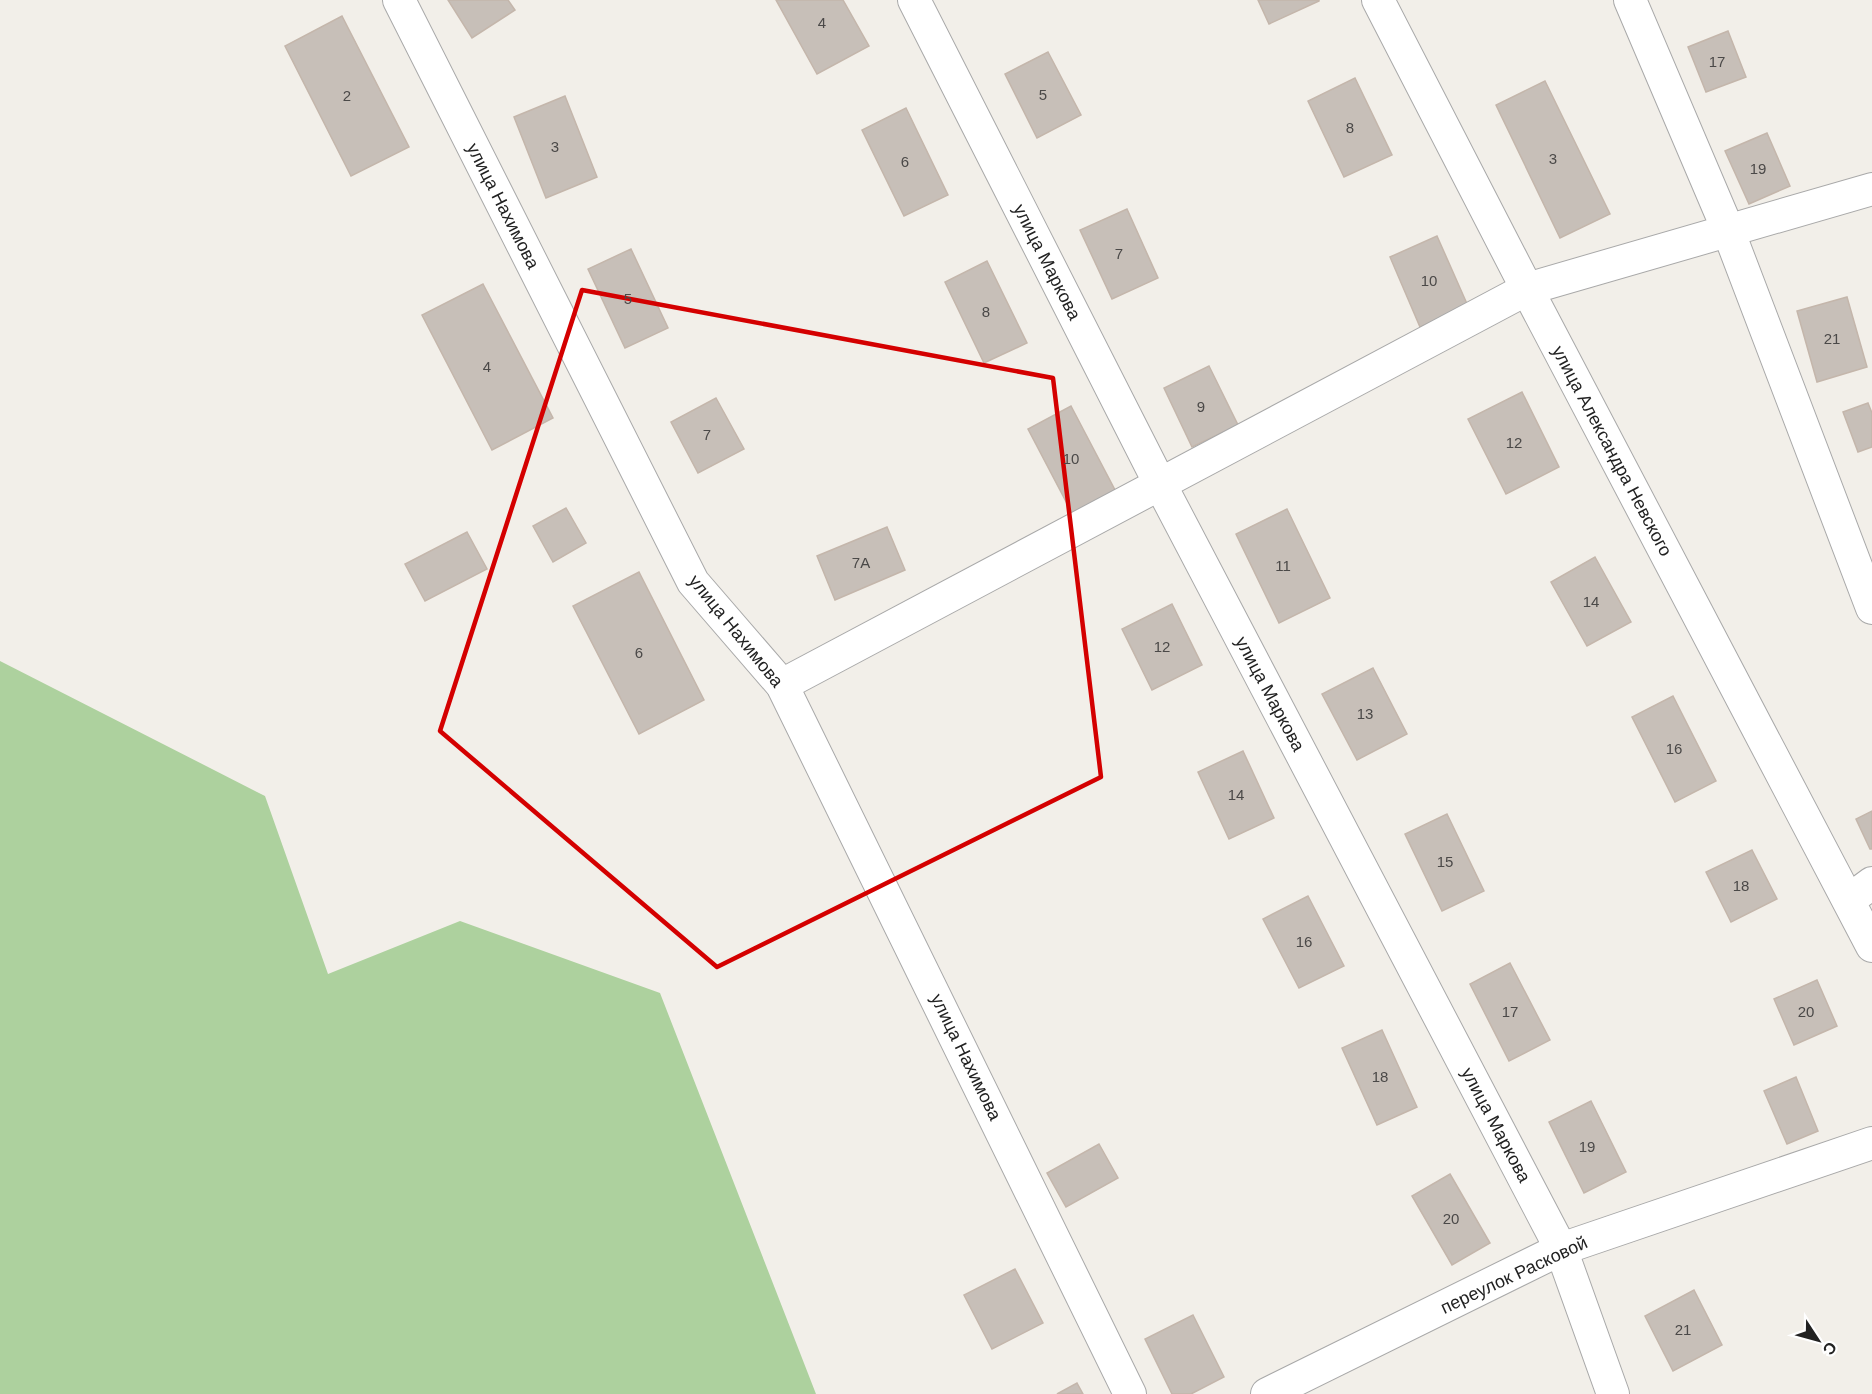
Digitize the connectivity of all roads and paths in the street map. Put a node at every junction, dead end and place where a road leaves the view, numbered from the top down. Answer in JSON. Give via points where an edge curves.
{"nodes":[{"id":1,"x":399,"y":0,"type":"edge"},
{"id":2,"x":914,"y":0,"type":"edge"},
{"id":3,"x":1378,"y":0,"type":"edge"},
{"id":4,"x":1630,"y":0,"type":"edge"},
{"id":5,"x":1872,"y":189,"type":"edge"},
{"id":6,"x":1728,"y":230,"type":"junction"},
{"id":7,"x":1527,"y":290,"type":"junction"},
{"id":8,"x":1160,"y":484,"type":"junction"},
{"id":9,"x":1872,"y":608,"type":"edge"},
{"id":10,"x":782,"y":685,"type":"junction"},
{"id":11,"x":1860,"y":891,"type":"edge"},
{"id":12,"x":1872,"y":946,"type":"edge"},
{"id":13,"x":1872,"y":1143,"type":"edge"},
{"id":14,"x":1561,"y":1249,"type":"junction"},
{"id":15,"x":1130,"y":1394,"type":"edge"},
{"id":16,"x":1267,"y":1394,"type":"edge"},
{"id":17,"x":1613,"y":1394,"type":"edge"}],
"edges":[{"from":1,"to":10,"type":"street","name":"улица Нахимова","via":[[693,582]]},
{"from":2,"to":8,"type":"street","name":"улица Маркова"},
{"from":3,"to":7,"type":"street","name":"улица Александра Невского"},
{"from":4,"to":6,"type":"street"},
{"from":5,"to":6,"type":"street"},
{"from":6,"to":7,"type":"street"},
{"from":6,"to":9,"type":"street"},
{"from":7,"to":8,"type":"street"},
{"from":7,"to":11,"type":"street","name":"улица Александра Невского"},
{"from":8,"to":10,"type":"street"},
{"from":8,"to":14,"type":"street","name":"улица Маркова"},
{"from":10,"to":15,"type":"street","name":"улица Нахимова"},
{"from":11,"to":12,"type":"street","name":"улица Александра Невского"},
{"from":13,"to":14,"type":"street","name":"переулок Расковой"},
{"from":14,"to":16,"type":"street","name":"переулок Расковой"},
{"from":14,"to":17,"type":"street","name":"улица Маркова"}]}
